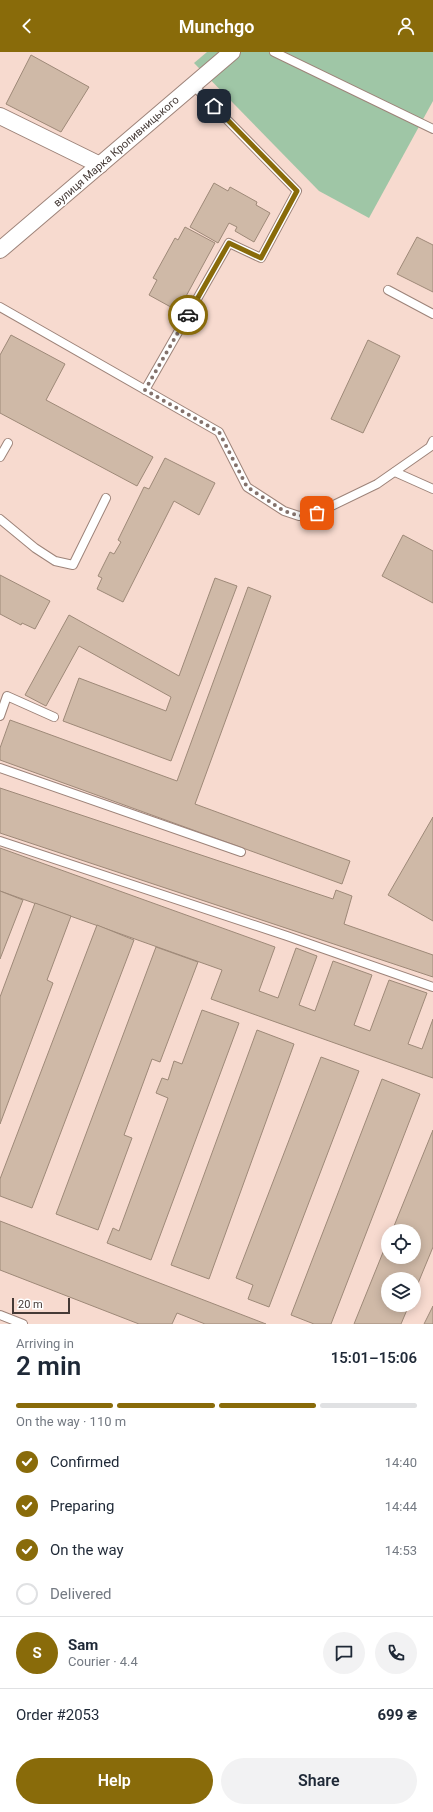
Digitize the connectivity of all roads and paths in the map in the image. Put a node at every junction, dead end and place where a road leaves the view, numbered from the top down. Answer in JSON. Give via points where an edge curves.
{"nodes":[{"id":1,"x":232,"y":52,"type":"edge"},
{"id":2,"x":274,"y":52,"type":"edge"},
{"id":3,"x":193,"y":85,"type":"junction"},
{"id":4,"x":0,"y":116,"type":"edge"},
{"id":5,"x":433,"y":130,"type":"edge"},
{"id":6,"x":100,"y":165,"type":"junction"},
{"id":7,"x":0,"y":250,"type":"edge"},
{"id":8,"x":388,"y":290,"type":"dead end"},
{"id":9,"x":0,"y":308,"type":"edge"},
{"id":10,"x":433,"y":314,"type":"edge"},
{"id":11,"x":145,"y":390,"type":"junction"},
{"id":12,"x":433,"y":441,"type":"edge"},
{"id":13,"x":8,"y":442,"type":"dead end"},
{"id":14,"x":0,"y":457,"type":"edge"},
{"id":15,"x":395,"y":472,"type":"junction"},
{"id":16,"x":433,"y":489,"type":"edge"},
{"id":17,"x":106,"y":498,"type":"dead end"},
{"id":18,"x":0,"y":519,"type":"edge"},
{"id":19,"x":0,"y":716,"type":"edge"},
{"id":20,"x":54,"y":717,"type":"dead end"},
{"id":21,"x":0,"y":768,"type":"edge"},
{"id":22,"x":0,"y":841,"type":"edge"},
{"id":23,"x":241,"y":852,"type":"dead end"},
{"id":24,"x":433,"y":987,"type":"edge"},
{"id":25,"x":0,"y":1315,"type":"edge"},
{"id":26,"x":23,"y":1324,"type":"edge"}],
"edges":[{"from":1,"to":3,"type":"street","name":"вулиця Марка Кропивницького"},
{"from":2,"to":5,"type":"lane"},
{"from":3,"to":6,"type":"street","name":"вулиця Марка Кропивницького"},
{"from":3,"to":11,"type":"lane","via":[[297,191],[261,258],[229,243]]},
{"from":4,"to":6,"type":"street"},
{"from":6,"to":7,"type":"street","name":"вулиця Марка Кропивницького"},
{"from":8,"to":10,"type":"lane"},
{"from":9,"to":11,"type":"lane"},
{"from":11,"to":15,"type":"lane","via":[[219,432],[247,487],[284,511],[299,516],[317,513],[377,484]]},
{"from":12,"to":15,"type":"lane","via":[[430,447]]},
{"from":13,"to":14,"type":"lane"},
{"from":15,"to":16,"type":"lane"},
{"from":17,"to":18,"type":"lane","via":[[73,565],[55,561]]},
{"from":19,"to":20,"type":"lane","via":[[7,696]]},
{"from":21,"to":23,"type":"lane"},
{"from":22,"to":24,"type":"lane"},
{"from":25,"to":26,"type":"lane"}]}
